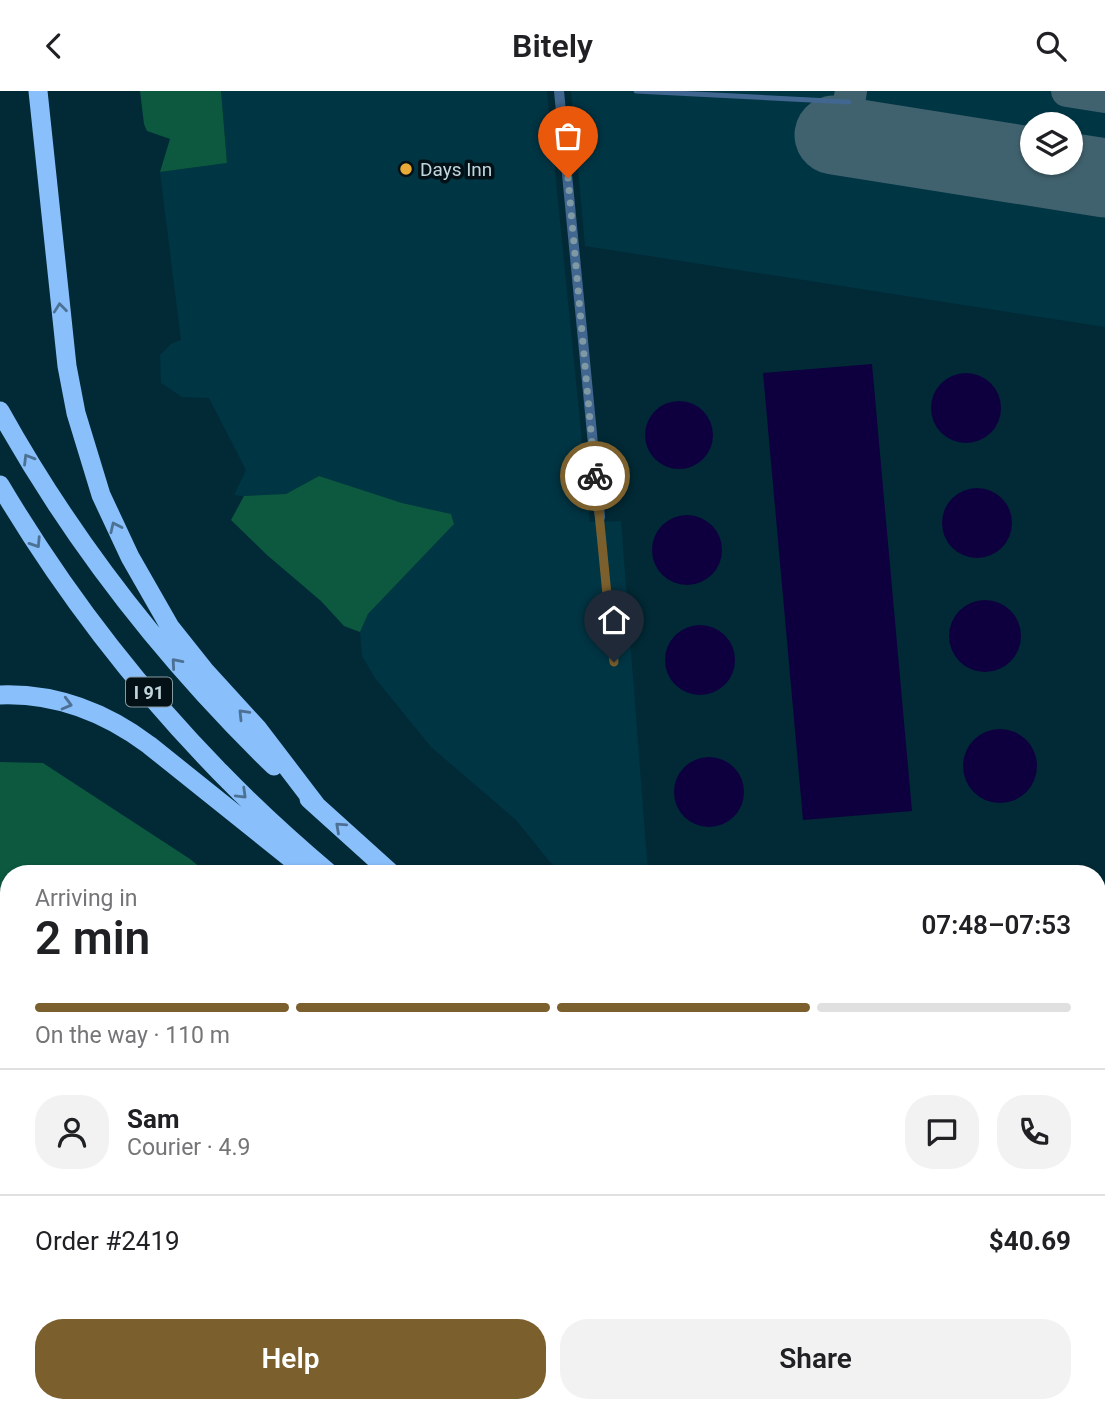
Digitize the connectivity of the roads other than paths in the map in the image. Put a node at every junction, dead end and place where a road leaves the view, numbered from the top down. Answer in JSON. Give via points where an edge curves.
{"nodes":[{"id":1,"x":38,"y":91,"type":"edge"},
{"id":2,"x":559,"y":91,"type":"edge"},
{"id":3,"x":636,"y":91,"type":"edge"},
{"id":4,"x":849,"y":102,"type":"dead end"},
{"id":5,"x":0,"y":411,"type":"edge"},
{"id":6,"x":0,"y":485,"type":"edge"},
{"id":7,"x":600,"y":517,"type":"joint"},
{"id":8,"x":614,"y":662,"type":"dead end"},
{"id":9,"x":0,"y":695,"type":"edge"},
{"id":10,"x":316,"y":805,"type":"junction"},
{"id":11,"x":299,"y":865,"type":"edge"},
{"id":12,"x":320,"y":865,"type":"edge"},
{"id":13,"x":382,"y":865,"type":"edge"}],
"edges":[{"from":10,"to":1,"type":"highway","one_way":true,"via":[[170,627],[110,515],[70,387]]},
{"from":2,"to":7,"type":"street"},
{"from":3,"to":4,"type":"lane"},
{"from":10,"to":5,"type":"highway","number":"I 91","one_way":true,"via":[[222,713],[140,620],[77,536]]},
{"from":6,"to":12,"type":"highway","number":"I 91","one_way":true,"via":[[61,579],[154,699],[241,793]]},
{"from":7,"to":8,"type":"lane"},
{"from":9,"to":11,"type":"highway","one_way":true,"via":[[60,701],[124,727]]},
{"from":13,"to":10,"type":"highway","number":"I 91","one_way":true}]}
